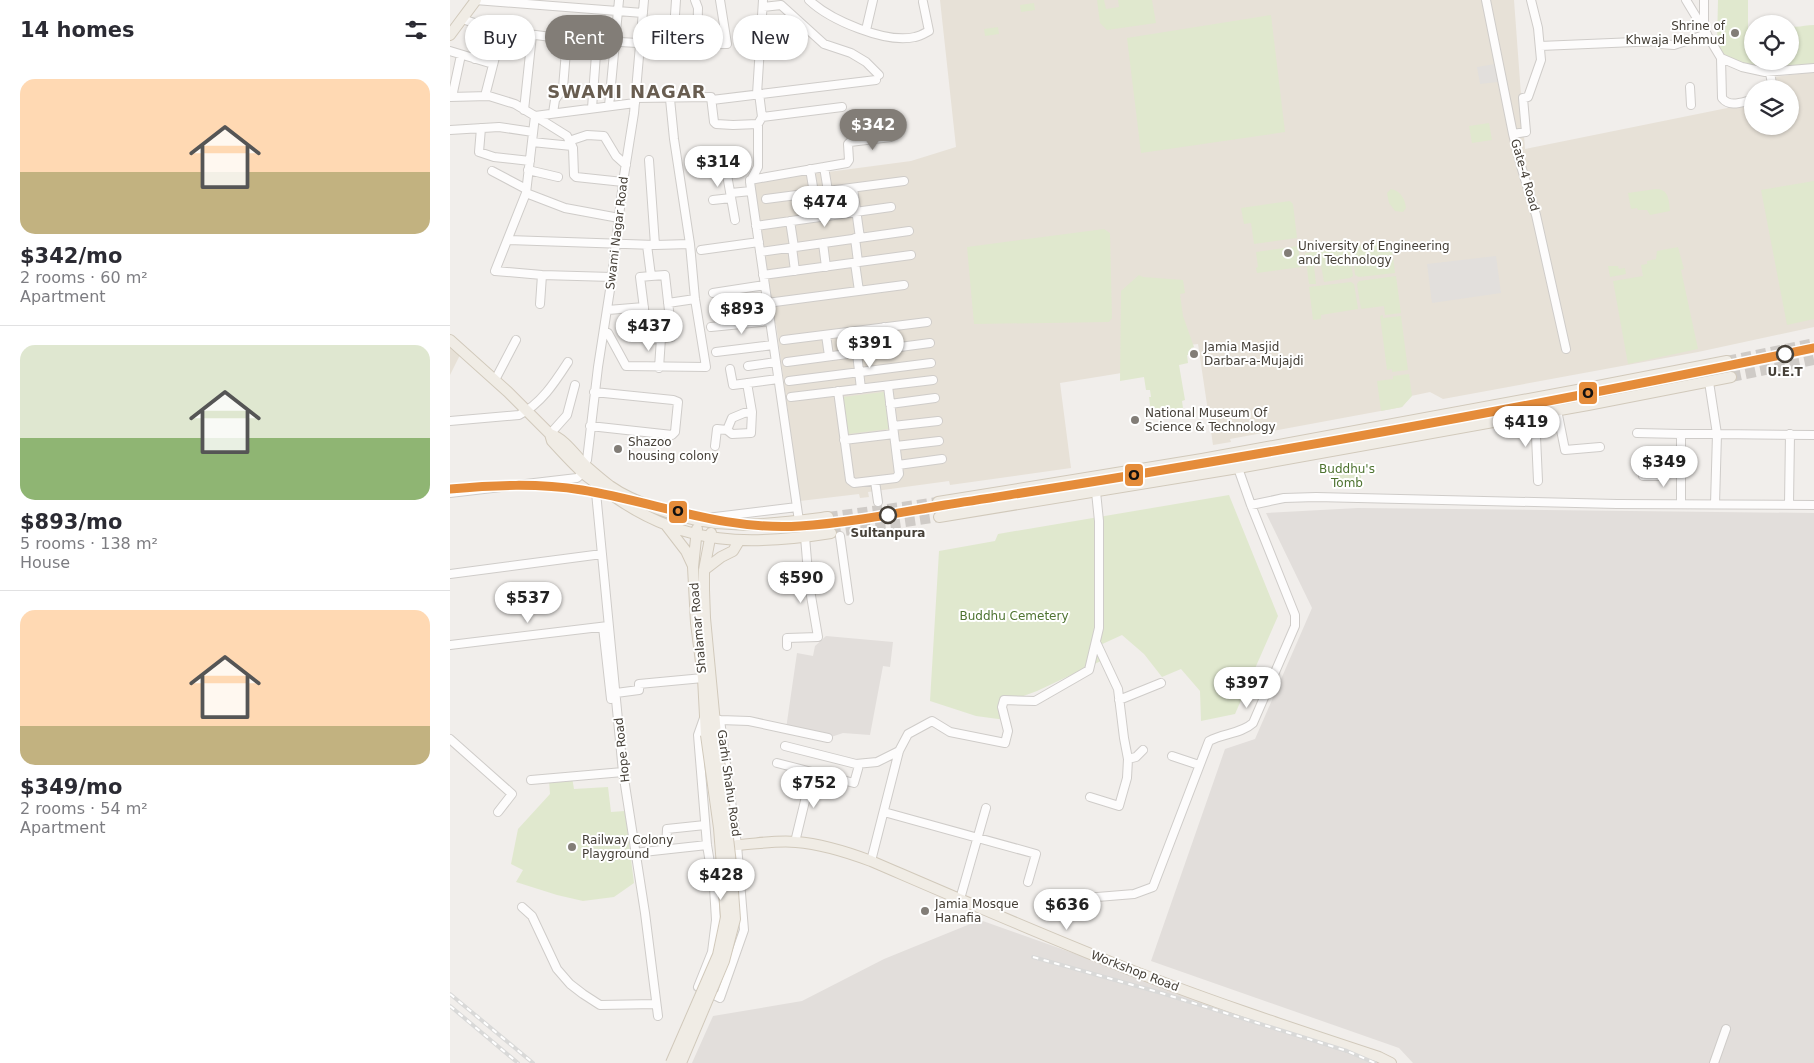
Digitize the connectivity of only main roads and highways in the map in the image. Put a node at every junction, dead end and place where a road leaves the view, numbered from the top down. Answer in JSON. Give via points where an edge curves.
{"nodes":[{"id":1,"x":475,"y":0,"type":"edge"},
{"id":2,"x":450,"y":35,"type":"edge"},
{"id":3,"x":450,"y":340,"type":"edge"},
{"id":4,"x":1727,"y":361,"type":"tunnel mouth"},
{"id":5,"x":1731,"y":377,"type":"tunnel mouth"},
{"id":6,"x":1586,"y":388,"type":"junction"},
{"id":7,"x":1588,"y":405,"type":"junction"},
{"id":8,"x":583,"y":468,"type":"junction"},
{"id":9,"x":938,"y":502,"type":"tunnel mouth"},
{"id":10,"x":828,"y":517,"type":"tunnel mouth"},
{"id":11,"x":939,"y":517,"type":"tunnel mouth"},
{"id":12,"x":698,"y":522,"type":"junction"},
{"id":13,"x":713,"y":524,"type":"junction"},
{"id":14,"x":666,"y":525,"type":"junction"},
{"id":15,"x":835,"y":535,"type":"tunnel mouth"},
{"id":16,"x":697,"y":536,"type":"junction"},
{"id":17,"x":710,"y":538,"type":"junction"},
{"id":18,"x":740,"y":541,"type":"junction"},
{"id":19,"x":693,"y":567,"type":"junction"},
{"id":20,"x":704,"y":570,"type":"junction"},
{"id":21,"x":713,"y":719,"type":"junction"},
{"id":22,"x":711,"y":734,"type":"junction"},
{"id":23,"x":737,"y":845,"type":"road end"},
{"id":24,"x":671,"y":1063,"type":"edge"},
{"id":25,"x":681,"y":1063,"type":"edge"},
{"id":26,"x":1390,"y":1063,"type":"edge"}],
"edges":[{"from":1,"to":2,"type":"main road"},
{"from":3,"to":8,"type":"main road","via":[[527,411],[550,434],[552,442]]},
{"from":4,"to":6,"type":"main road"},
{"from":5,"to":7,"type":"main road"},
{"from":6,"to":7,"type":"main road"},
{"from":6,"to":9,"type":"main road","via":[[1202,459]]},
{"from":7,"to":11,"type":"main road","via":[[1238,468]]},
{"from":8,"to":12,"type":"main road","via":[[633,499]]},
{"from":8,"to":14,"type":"main road","via":[[595,482],[626,504]]},
{"from":10,"to":13,"type":"main road","via":[[757,526]]},
{"from":12,"to":13,"type":"main road"},
{"from":12,"to":16,"type":"main road","name":"Shalamar Road"},
{"from":13,"to":17,"type":"main road","name":"Shalamar Road"},
{"from":14,"to":16,"type":"main road"},
{"from":14,"to":19,"type":"main road","via":[[686,551]]},
{"from":15,"to":18,"type":"main road"},
{"from":16,"to":17,"type":"main road"},
{"from":16,"to":19,"type":"main road","name":"Shalamar Road"},
{"from":17,"to":18,"type":"main road"},
{"from":17,"to":20,"type":"main road","name":"Shalamar Road"},
{"from":18,"to":20,"type":"main road","via":[[733,551]]},
{"from":19,"to":21,"type":"main road","name":"Shalamar Road","via":[[703,678]]},
{"from":20,"to":21,"type":"main road","name":"Shalamar Road"},
{"from":21,"to":22,"type":"main road","name":"Shalamar Road"},
{"from":22,"to":24,"type":"main road","bridge":true,"via":[[726,917],[718,955]]},
{"from":22,"to":25,"type":"main road","bridge":true,"via":[[731,864],[735,919],[724,961]]},
{"from":23,"to":26,"type":"main road","name":"Workshop Road","via":[[795,842],[833,848],[871,860],[995,916],[1118,965]]}]}
